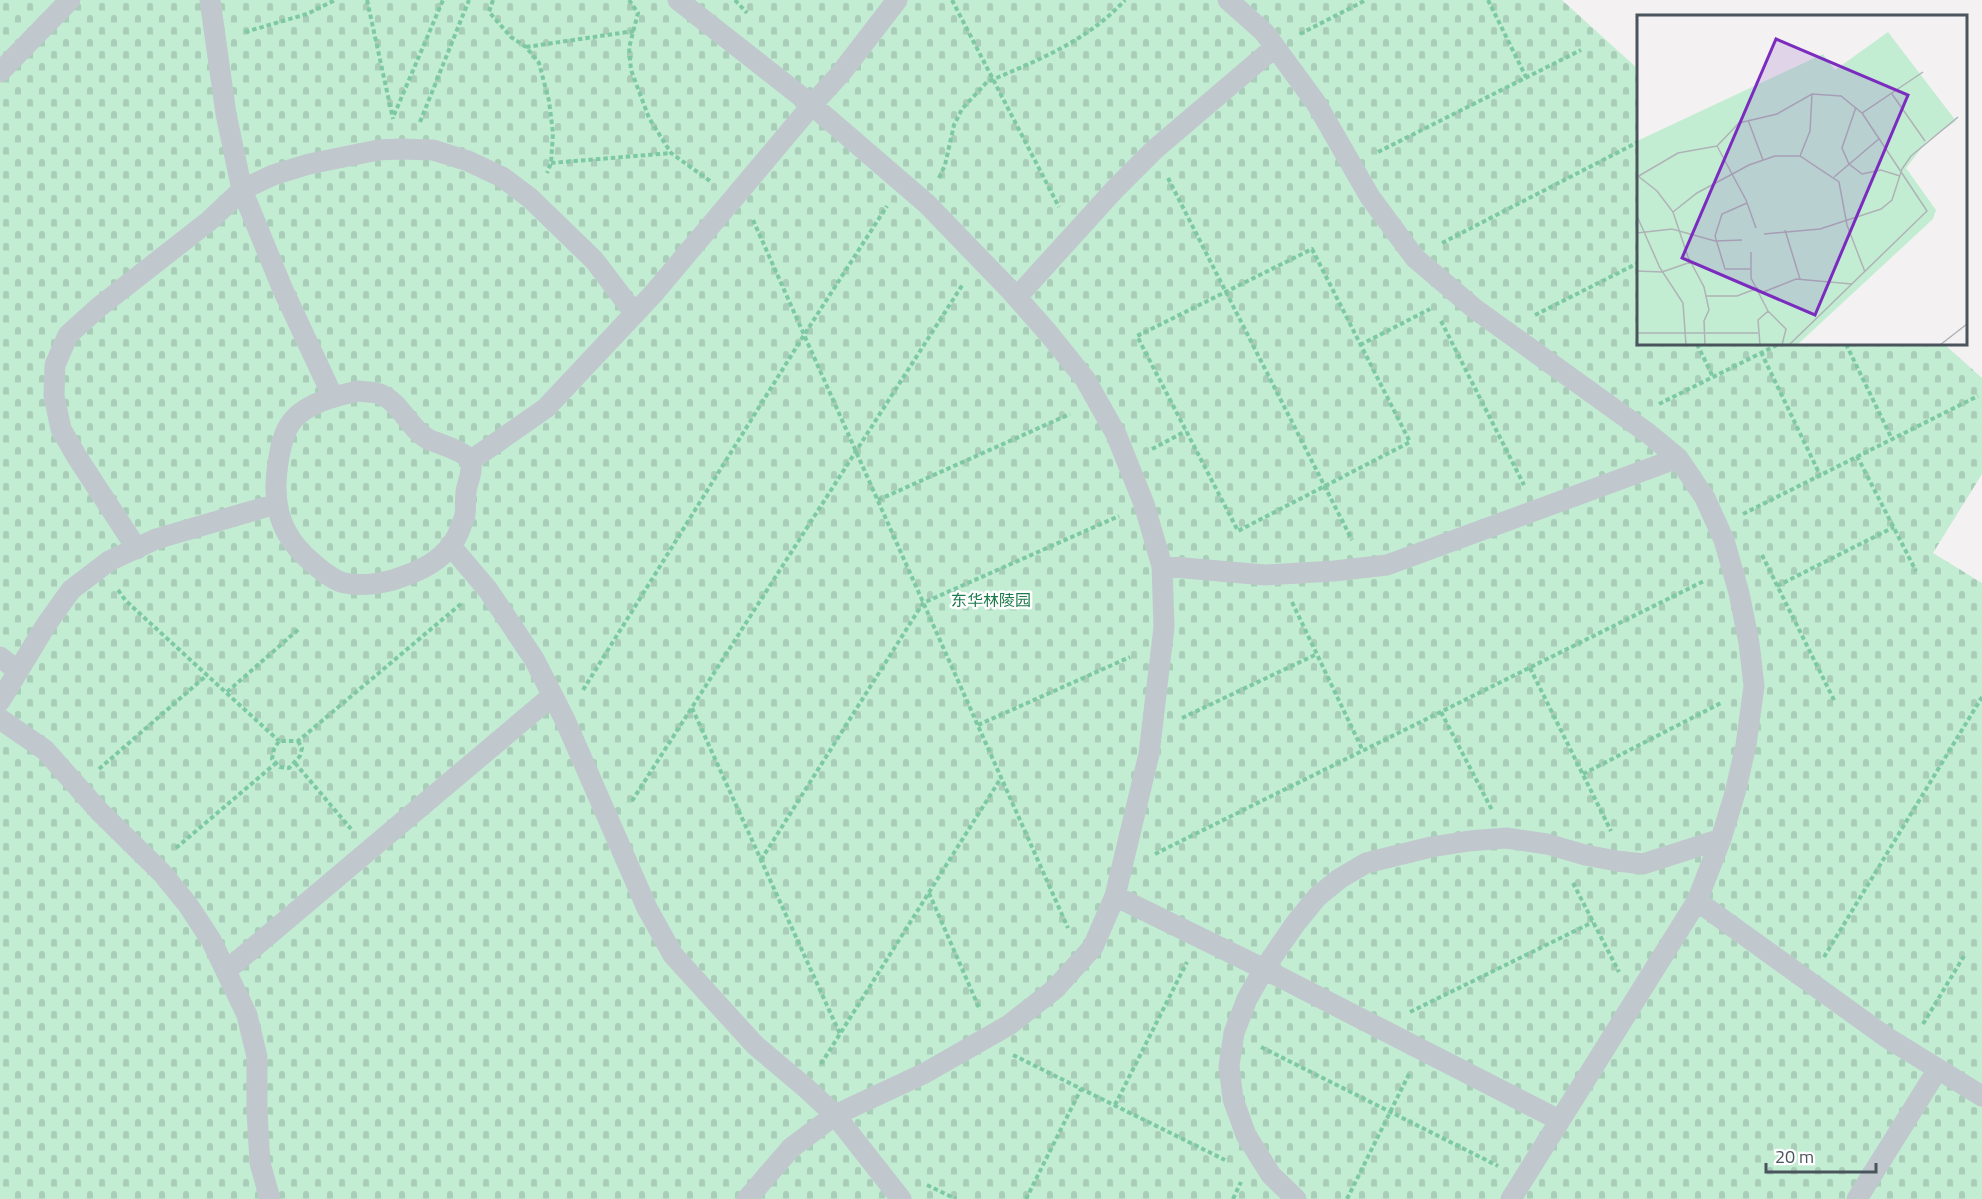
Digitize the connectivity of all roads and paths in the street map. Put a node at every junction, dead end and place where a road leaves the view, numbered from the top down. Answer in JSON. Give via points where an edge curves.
{"nodes":[{"id":1,"x":70,"y":0,"type":"edge"},
{"id":2,"x":210,"y":0,"type":"edge"},
{"id":3,"x":334,"y":0,"type":"edge"},
{"id":4,"x":367,"y":0,"type":"edge"},
{"id":5,"x":442,"y":0,"type":"edge"},
{"id":6,"x":469,"y":0,"type":"edge"},
{"id":7,"x":493,"y":0,"type":"edge"},
{"id":8,"x":629,"y":0,"type":"edge"},
{"id":9,"x":678,"y":0,"type":"edge"},
{"id":10,"x":735,"y":0,"type":"edge"},
{"id":11,"x":897,"y":0,"type":"edge"},
{"id":12,"x":952,"y":0,"type":"edge"},
{"id":13,"x":1125,"y":0,"type":"edge"},
{"id":14,"x":1228,"y":0,"type":"edge"},
{"id":15,"x":1366,"y":0,"type":"edge"},
{"id":16,"x":1488,"y":0,"type":"edge"},
{"id":17,"x":747,"y":14,"type":"dead end"},
{"id":18,"x":634,"y":31,"type":"junction"},
{"id":19,"x":246,"y":42,"type":"dead end"},
{"id":20,"x":526,"y":46,"type":"junction"},
{"id":21,"x":1275,"y":47,"type":"junction"},
{"id":22,"x":1581,"y":50,"type":"dead end"},
{"id":23,"x":0,"y":72,"type":"edge"},
{"id":24,"x":1526,"y":77,"type":"junction"},
{"id":25,"x":993,"y":79,"type":"junction"},
{"id":26,"x":812,"y":105,"type":"junction"},
{"id":27,"x":393,"y":117,"type":"junction"},
{"id":28,"x":1637,"y":143,"type":"edge"},
{"id":29,"x":404,"y":149,"type":"junction"},
{"id":30,"x":1154,"y":150,"type":"junction"},
{"id":31,"x":671,"y":153,"type":"junction"},
{"id":32,"x":551,"y":164,"type":"junction"},
{"id":33,"x":1351,"y":165,"type":"junction"},
{"id":34,"x":902,"y":183,"type":"junction"},
{"id":35,"x":242,"y":190,"type":"junction"},
{"id":36,"x":530,"y":198,"type":"junction"},
{"id":37,"x":734,"y":198,"type":"junction"},
{"id":38,"x":922,"y":200,"type":"junction"},
{"id":39,"x":1064,"y":217,"type":"dead end"},
{"id":40,"x":979,"y":258,"type":"junction"},
{"id":41,"x":1414,"y":258,"type":"junction"},
{"id":42,"x":1637,"y":264,"type":"edge"},
{"id":43,"x":1225,"y":292,"type":"junction"},
{"id":44,"x":1457,"y":294,"type":"junction"},
{"id":45,"x":1017,"y":297,"type":"junction"},
{"id":46,"x":1433,"y":307,"type":"junction"},
{"id":47,"x":635,"y":314,"type":"junction"},
{"id":48,"x":1504,"y":331,"type":"junction"},
{"id":49,"x":804,"y":335,"type":"junction"},
{"id":50,"x":1360,"y":345,"type":"junction"},
{"id":51,"x":1697,"y":345,"type":"edge"},
{"id":52,"x":1777,"y":345,"type":"edge"},
{"id":53,"x":1846,"y":345,"type":"edge"},
{"id":54,"x":1761,"y":352,"type":"junction"},
{"id":55,"x":1713,"y":377,"type":"junction"},
{"id":56,"x":1978,"y":396,"type":"dead end"},
{"id":57,"x":333,"y":397,"type":"junction"},
{"id":58,"x":1098,"y":401,"type":"junction"},
{"id":59,"x":1628,"y":420,"type":"junction"},
{"id":60,"x":1186,"y":431,"type":"junction"},
{"id":61,"x":1892,"y":439,"type":"junction"},
{"id":62,"x":856,"y":451,"type":"junction"},
{"id":63,"x":1857,"y":456,"type":"junction"},
{"id":64,"x":1678,"y":458,"type":"junction"},
{"id":65,"x":470,"y":461,"type":"junction"},
{"id":66,"x":1128,"y":461,"type":"junction"},
{"id":67,"x":1820,"y":475,"type":"junction"},
{"id":68,"x":1324,"y":486,"type":"junction"},
{"id":69,"x":878,"y":500,"type":"junction"},
{"id":70,"x":276,"y":504,"type":"junction"},
{"id":71,"x":1144,"y":504,"type":"junction"},
{"id":72,"x":1537,"y":510,"type":"junction"},
{"id":73,"x":1718,"y":526,"type":"junction"},
{"id":74,"x":1893,"y":527,"type":"junction"},
{"id":75,"x":450,"y":545,"type":"junction"},
{"id":76,"x":136,"y":549,"type":"junction"},
{"id":77,"x":1162,"y":566,"type":"junction"},
{"id":78,"x":101,"y":567,"type":"junction"},
{"id":79,"x":1366,"y":567,"type":"junction"},
{"id":80,"x":1732,"y":567,"type":"junction"},
{"id":81,"x":1916,"y":571,"type":"dead end"},
{"id":82,"x":1279,"y":574,"type":"junction"},
{"id":83,"x":484,"y":585,"type":"junction"},
{"id":84,"x":1777,"y":586,"type":"dead end"},
{"id":85,"x":923,"y":603,"type":"junction"},
{"id":86,"x":300,"y":628,"type":"dead end"},
{"id":87,"x":1164,"y":642,"type":"junction"},
{"id":88,"x":1317,"y":654,"type":"junction"},
{"id":89,"x":0,"y":657,"type":"edge"},
{"id":90,"x":1530,"y":668,"type":"junction"},
{"id":91,"x":18,"y":671,"type":"junction"},
{"id":92,"x":207,"y":675,"type":"junction"},
{"id":93,"x":1754,"y":686,"type":"junction"},
{"id":94,"x":226,"y":692,"type":"junction"},
{"id":95,"x":552,"y":696,"type":"junction"},
{"id":96,"x":1982,"y":697,"type":"edge"},
{"id":97,"x":0,"y":701,"type":"edge"},
{"id":98,"x":692,"y":707,"type":"junction"},
{"id":99,"x":1441,"y":712,"type":"junction"},
{"id":100,"x":0,"y":719,"type":"edge"},
{"id":101,"x":565,"y":720,"type":"junction"},
{"id":102,"x":978,"y":725,"type":"junction"},
{"id":103,"x":1153,"y":732,"type":"junction"},
{"id":104,"x":279,"y":741,"type":"junction"},
{"id":105,"x":298,"y":741,"type":"junction"},
{"id":106,"x":1363,"y":751,"type":"junction"},
{"id":107,"x":276,"y":763,"type":"junction"},
{"id":108,"x":295,"y":763,"type":"junction"},
{"id":109,"x":99,"y":769,"type":"dead end"},
{"id":110,"x":1583,"y":774,"type":"junction"},
{"id":111,"x":1001,"y":777,"type":"junction"},
{"id":112,"x":614,"y":829,"type":"junction"},
{"id":113,"x":1506,"y":838,"type":"junction"},
{"id":114,"x":1721,"y":839,"type":"junction"},
{"id":115,"x":369,"y":850,"type":"junction"},
{"id":116,"x":761,"y":860,"type":"junction"},
{"id":117,"x":1628,"y":863,"type":"junction"},
{"id":118,"x":155,"y":866,"type":"junction"},
{"id":119,"x":1120,"y":871,"type":"junction"},
{"id":120,"x":1568,"y":873,"type":"dead end"},
{"id":121,"x":929,"y":892,"type":"junction"},
{"id":122,"x":1115,"y":896,"type":"junction"},
{"id":123,"x":1697,"y":901,"type":"junction"},
{"id":124,"x":1593,"y":922,"type":"junction"},
{"id":125,"x":1199,"y":937,"type":"junction"},
{"id":126,"x":1964,"y":956,"type":"dead end"},
{"id":127,"x":1082,"y":959,"type":"junction"},
{"id":128,"x":1264,"y":969,"type":"junction"},
{"id":129,"x":227,"y":970,"type":"junction"},
{"id":130,"x":1620,"y":974,"type":"dead end"},
{"id":131,"x":1809,"y":982,"type":"junction"},
{"id":132,"x":1378,"y":1028,"type":"junction"},
{"id":133,"x":840,"y":1034,"type":"junction"},
{"id":134,"x":1234,"y":1034,"type":"junction"},
{"id":135,"x":987,"y":1038,"type":"junction"},
{"id":136,"x":1421,"y":1049,"type":"junction"},
{"id":137,"x":1907,"y":1050,"type":"junction"},
{"id":138,"x":1938,"y":1069,"type":"junction"},
{"id":139,"x":806,"y":1088,"type":"junction"},
{"id":140,"x":1081,"y":1089,"type":"junction"},
{"id":141,"x":1982,"y":1096,"type":"edge"},
{"id":142,"x":1115,"y":1105,"type":"junction"},
{"id":143,"x":1390,"y":1112,"type":"junction"},
{"id":144,"x":835,"y":1115,"type":"junction"},
{"id":145,"x":1559,"y":1120,"type":"junction"},
{"id":146,"x":1227,"y":1161,"type":"dead end"},
{"id":147,"x":1523,"y":1179,"type":"junction"},
{"id":148,"x":270,"y":1199,"type":"edge"},
{"id":149,"x":747,"y":1199,"type":"edge"},
{"id":150,"x":901,"y":1199,"type":"edge"},
{"id":151,"x":1026,"y":1199,"type":"edge"},
{"id":152,"x":1296,"y":1199,"type":"edge"},
{"id":153,"x":1347,"y":1199,"type":"edge"},
{"id":154,"x":1510,"y":1199,"type":"edge"},
{"id":155,"x":1857,"y":1199,"type":"edge"}],
"edges":[{"from":1,"to":23,"type":"lane"},
{"from":2,"to":35,"type":"lane","via":[[226,114]]},
{"from":3,"to":19,"type":"path","via":[[307,14],[246,32]]},
{"from":4,"to":27,"type":"path"},
{"from":5,"to":27,"type":"path"},
{"from":6,"to":29,"type":"path"},
{"from":7,"to":20,"type":"path","via":[[489,12],[511,37]]},
{"from":8,"to":18,"type":"path","via":[[638,13]]},
{"from":9,"to":26,"type":"lane"},
{"from":10,"to":17,"type":"path"},
{"from":11,"to":26,"type":"lane"},
{"from":12,"to":25,"type":"path"},
{"from":13,"to":25,"type":"path","via":[[1078,40]]},
{"from":14,"to":21,"type":"lane"},
{"from":15,"to":21,"type":"path"},
{"from":16,"to":24,"type":"path"},
{"from":18,"to":20,"type":"path"},
{"from":18,"to":31,"type":"path","via":[[629,48],[631,70],[649,118]]},
{"from":20,"to":32,"type":"path","via":[[539,63],[549,101]]},
{"from":21,"to":30,"type":"lane"},
{"from":21,"to":33,"type":"lane","via":[[1316,104]]},
{"from":22,"to":24,"type":"path"},
{"from":24,"to":33,"type":"path"},
{"from":25,"to":38,"type":"path","via":[[976,91],[962,109],[954,125],[945,165]]},
{"from":25,"to":39,"type":"path"},
{"from":26,"to":34,"type":"lane"},
{"from":26,"to":37,"type":"lane"},
{"from":27,"to":29,"type":"path"},
{"from":28,"to":41,"type":"path"},
{"from":29,"to":35,"type":"lane","via":[[378,150],[309,164]]},
{"from":29,"to":36,"type":"lane","via":[[433,150],[468,161],[502,177]]},
{"from":30,"to":43,"type":"path"},
{"from":30,"to":45,"type":"lane"},
{"from":31,"to":32,"type":"path"},
{"from":31,"to":37,"type":"path"},
{"from":32,"to":36,"type":"path"},
{"from":33,"to":41,"type":"lane"},
{"from":34,"to":38,"type":"lane"},
{"from":34,"to":49,"type":"path"},
{"from":35,"to":57,"type":"lane"},
{"from":35,"to":76,"type":"lane","via":[[68,335],[55,365],[54,396],[61,429]]},
{"from":36,"to":47,"type":"lane","via":[[594,260]]},
{"from":37,"to":47,"type":"lane"},
{"from":37,"to":49,"type":"path","via":[[748,212]]},
{"from":38,"to":40,"type":"lane"},
{"from":40,"to":45,"type":"lane"},
{"from":40,"to":62,"type":"path"},
{"from":41,"to":44,"type":"lane"},
{"from":42,"to":48,"type":"path"},
{"from":43,"to":50,"type":"path","via":[[1312,249]]},
{"from":43,"to":60,"type":"path","via":[[1137,336]]},
{"from":43,"to":68,"type":"path"},
{"from":44,"to":46,"type":"path"},
{"from":44,"to":48,"type":"lane"},
{"from":45,"to":58,"type":"lane"},
{"from":46,"to":50,"type":"path"},
{"from":46,"to":72,"type":"path"},
{"from":47,"to":65,"type":"lane","via":[[546,408]]},
{"from":48,"to":59,"type":"lane"},
{"from":49,"to":62,"type":"path"},
{"from":49,"to":101,"type":"path"},
{"from":50,"to":68,"type":"path","via":[[1410,442]]},
{"from":51,"to":55,"type":"path"},
{"from":52,"to":54,"type":"path"},
{"from":53,"to":61,"type":"path"},
{"from":54,"to":55,"type":"path"},
{"from":54,"to":67,"type":"path"},
{"from":55,"to":59,"type":"path"},
{"from":56,"to":61,"type":"path"},
{"from":57,"to":65,"type":"lane","via":[[358,391],[381,394],[427,439],[465,455]]},
{"from":57,"to":70,"type":"lane","via":[[310,406],[290,424],[281,446]]},
{"from":58,"to":66,"type":"lane"},
{"from":58,"to":69,"type":"path"},
{"from":59,"to":64,"type":"lane"},
{"from":60,"to":66,"type":"path"},
{"from":60,"to":68,"type":"path","via":[[1238,531]]},
{"from":61,"to":63,"type":"path"},
{"from":62,"to":69,"type":"path"},
{"from":62,"to":98,"type":"path"},
{"from":63,"to":67,"type":"path"},
{"from":63,"to":74,"type":"path"},
{"from":64,"to":72,"type":"lane"},
{"from":64,"to":73,"type":"lane"},
{"from":65,"to":75,"type":"lane","via":[[465,515]]},
{"from":66,"to":71,"type":"lane"},
{"from":67,"to":73,"type":"path"},
{"from":68,"to":79,"type":"path"},
{"from":69,"to":85,"type":"path"},
{"from":70,"to":75,"type":"lane","via":[[284,530],[298,551],[344,583],[374,583],[406,576],[424,569]]},
{"from":70,"to":76,"type":"lane","via":[[156,539]]},
{"from":71,"to":77,"type":"lane"},
{"from":71,"to":85,"type":"path"},
{"from":72,"to":79,"type":"lane","via":[[1387,565]]},
{"from":73,"to":80,"type":"lane"},
{"from":74,"to":81,"type":"path"},
{"from":74,"to":84,"type":"path"},
{"from":75,"to":83,"type":"lane"},
{"from":76,"to":78,"type":"lane"},
{"from":77,"to":82,"type":"lane"},
{"from":77,"to":87,"type":"lane"},
{"from":78,"to":91,"type":"lane","via":[[71,590]]},
{"from":78,"to":92,"type":"path","via":[[126,601]]},
{"from":79,"to":82,"type":"lane"},
{"from":80,"to":90,"type":"path"},
{"from":80,"to":93,"type":"lane"},
{"from":82,"to":88,"type":"path"},
{"from":83,"to":95,"type":"lane","via":[[534,659]]},
{"from":83,"to":105,"type":"path"},
{"from":85,"to":102,"type":"path"},
{"from":85,"to":116,"type":"path"},
{"from":86,"to":94,"type":"path"},
{"from":87,"to":102,"type":"path"},
{"from":87,"to":103,"type":"lane"},
{"from":88,"to":103,"type":"path"},
{"from":88,"to":106,"type":"path"},
{"from":89,"to":91,"type":"lane"},
{"from":90,"to":99,"type":"path"},
{"from":90,"to":110,"type":"path"},
{"from":91,"to":97,"type":"lane"},
{"from":92,"to":94,"type":"path"},
{"from":92,"to":109,"type":"path"},
{"from":93,"to":110,"type":"path"},
{"from":93,"to":114,"type":"lane","via":[[1746,745]]},
{"from":94,"to":104,"type":"path"},
{"from":95,"to":101,"type":"lane"},
{"from":95,"to":115,"type":"lane"},
{"from":96,"to":131,"type":"path"},
{"from":98,"to":112,"type":"path"},
{"from":98,"to":116,"type":"path"},
{"from":99,"to":106,"type":"path"},
{"from":99,"to":113,"type":"path"},
{"from":100,"to":118,"type":"lane","via":[[45,750]]},
{"from":101,"to":112,"type":"lane"},
{"from":102,"to":111,"type":"path"},
{"from":103,"to":119,"type":"lane"},
{"from":104,"to":105,"type":"path"},
{"from":104,"to":107,"type":"path","via":[[272,759]]},
{"from":105,"to":108,"type":"path","via":[[302,748]]},
{"from":106,"to":119,"type":"path"},
{"from":107,"to":108,"type":"path","via":[[289,768]]},
{"from":107,"to":118,"type":"path"},
{"from":108,"to":115,"type":"path"},
{"from":110,"to":117,"type":"path"},
{"from":111,"to":121,"type":"path"},
{"from":111,"to":127,"type":"path"},
{"from":112,"to":139,"type":"lane","via":[[647,908],[674,955],[755,1045]]},
{"from":113,"to":117,"type":"lane"},
{"from":113,"to":128,"type":"lane","via":[[1469,841],[1366,863],[1317,897]]},
{"from":114,"to":117,"type":"lane","via":[[1643,864]]},
{"from":114,"to":123,"type":"lane"},
{"from":115,"to":129,"type":"lane"},
{"from":116,"to":133,"type":"path"},
{"from":118,"to":129,"type":"lane","via":[[188,905]]},
{"from":119,"to":122,"type":"lane"},
{"from":120,"to":124,"type":"path"},
{"from":121,"to":133,"type":"path"},
{"from":121,"to":135,"type":"path"},
{"from":122,"to":125,"type":"lane"},
{"from":122,"to":127,"type":"lane","via":[[1093,947]]},
{"from":123,"to":131,"type":"lane"},
{"from":123,"to":145,"type":"lane"},
{"from":124,"to":130,"type":"path"},
{"from":124,"to":132,"type":"path"},
{"from":125,"to":128,"type":"lane"},
{"from":125,"to":142,"type":"path"},
{"from":126,"to":137,"type":"path"},
{"from":127,"to":135,"type":"lane","via":[[1055,989]]},
{"from":128,"to":132,"type":"lane"},
{"from":128,"to":134,"type":"lane"},
{"from":129,"to":148,"type":"lane","via":[[247,1015],[257,1057],[260,1163]]},
{"from":131,"to":137,"type":"lane"},
{"from":132,"to":136,"type":"lane"},
{"from":133,"to":139,"type":"path"},
{"from":134,"to":143,"type":"path"},
{"from":134,"to":152,"type":"lane","via":[[1229,1066],[1233,1099],[1246,1135],[1271,1175]]},
{"from":135,"to":140,"type":"path"},
{"from":135,"to":144,"type":"lane","via":[[925,1073]]},
{"from":136,"to":143,"type":"path"},
{"from":136,"to":145,"type":"lane"},
{"from":137,"to":138,"type":"lane"},
{"from":138,"to":141,"type":"lane"},
{"from":138,"to":155,"type":"lane"},
{"from":139,"to":144,"type":"lane"},
{"from":140,"to":142,"type":"path"},
{"from":140,"to":151,"type":"path"},
{"from":142,"to":146,"type":"path"},
{"from":143,"to":147,"type":"path"},
{"from":143,"to":153,"type":"path"},
{"from":144,"to":149,"type":"lane","via":[[792,1148]]},
{"from":144,"to":150,"type":"lane"},
{"from":145,"to":147,"type":"lane"},
{"from":147,"to":154,"type":"lane"}]}
